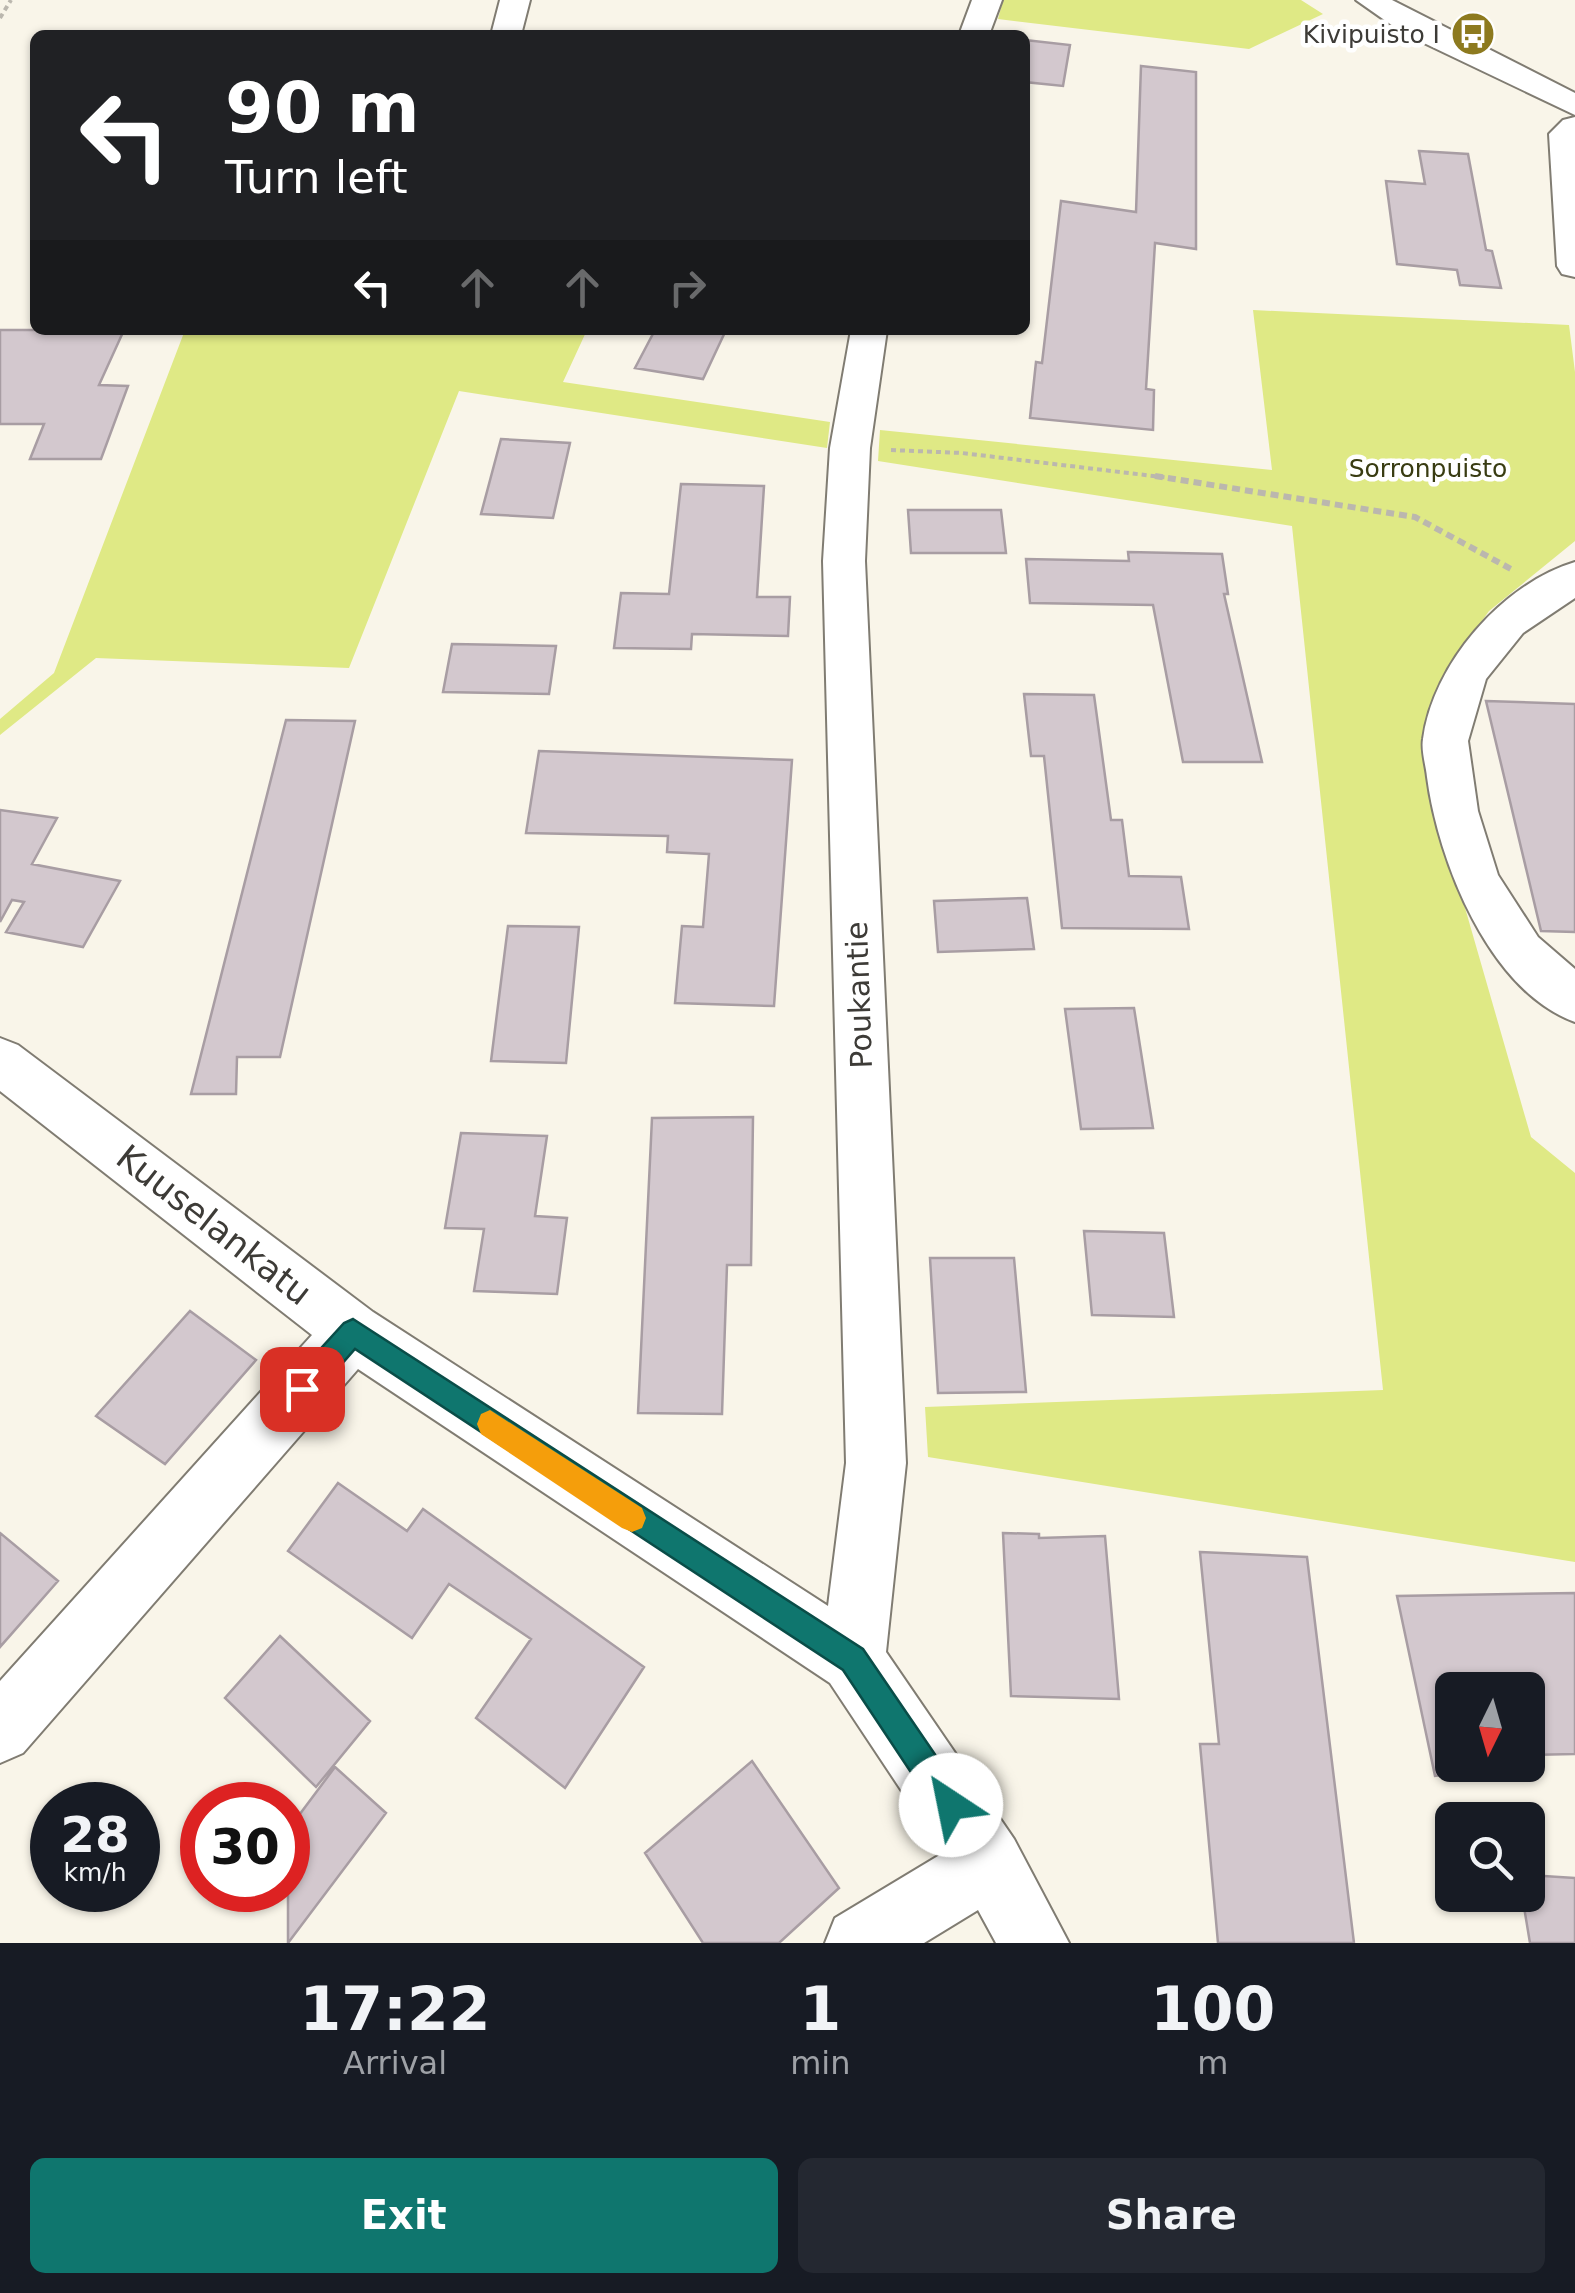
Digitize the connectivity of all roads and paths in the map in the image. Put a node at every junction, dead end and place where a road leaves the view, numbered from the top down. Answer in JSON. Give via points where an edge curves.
{"nodes":[{"id":1,"x":10,"y":0,"type":"edge"},
{"id":2,"x":515,"y":0,"type":"edge"},
{"id":3,"x":987,"y":0,"type":"edge"},
{"id":4,"x":1371,"y":0,"type":"edge"},
{"id":5,"x":0,"y":18,"type":"edge"},
{"id":6,"x":507,"y":30,"type":"edge"},
{"id":7,"x":976,"y":30,"type":"edge"},
{"id":8,"x":1575,"y":105,"type":"edge"},
{"id":9,"x":1575,"y":127,"type":"edge"},
{"id":10,"x":1575,"y":266,"type":"edge"},
{"id":11,"x":867,"y":335,"type":"edge"},
{"id":12,"x":850,"y":448,"type":"junction"},
{"id":13,"x":1462,"y":543,"type":"dead end"},
{"id":14,"x":1575,"y":576,"type":"edge"},
{"id":15,"x":1575,"y":1000,"type":"edge"},
{"id":16,"x":0,"y":1061,"type":"edge"},
{"id":17,"x":353,"y":1332,"type":"junction"},
{"id":18,"x":853,"y":1660,"type":"junction"},
{"id":19,"x":0,"y":1730,"type":"edge"},
{"id":20,"x":990,"y":1864,"type":"junction"},
{"id":21,"x":860,"y":1943,"type":"edge"},
{"id":22,"x":1034,"y":1943,"type":"edge"}],
"edges":[{"from":1,"to":5,"type":"path"},
{"from":2,"to":6,"type":"street"},
{"from":3,"to":7,"type":"street"},
{"from":4,"to":8,"type":"street"},
{"from":9,"to":10,"type":"street","via":[[1565,134]]},
{"from":11,"to":12,"type":"street","name":"Poukantie"},
{"from":12,"to":13,"type":"path","via":[[962,453],[1324,500],[1415,516]]},
{"from":12,"to":18,"type":"street","name":"Poukantie","via":[[844,561],[876,1464]]},
{"from":14,"to":15,"type":"street","via":[[1508,622],[1466,673],[1446,741],[1455,811],[1476,880],[1520,952]]},
{"from":16,"to":17,"type":"street","name":"Kuuselankatu"},
{"from":17,"to":18,"type":"street","name":"Kuuselankatu"},
{"from":17,"to":19,"type":"street"},
{"from":18,"to":20,"type":"street","name":"Kuuselankatu"},
{"from":20,"to":21,"type":"street"},
{"from":20,"to":22,"type":"street","name":"Kuuselankatu"}]}
